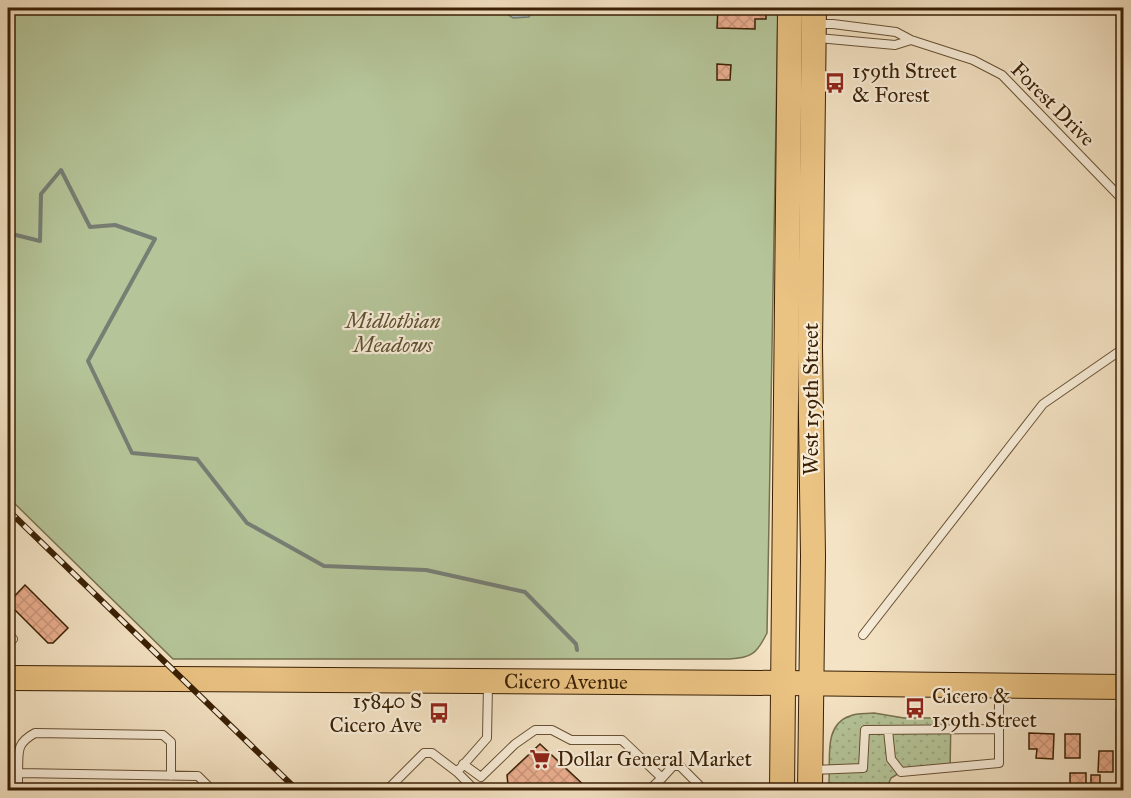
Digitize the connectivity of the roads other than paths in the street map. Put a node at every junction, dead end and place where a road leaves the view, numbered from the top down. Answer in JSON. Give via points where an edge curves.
{"nodes":[{"id":1,"x":790,"y":8,"type":"edge"},
{"id":2,"x":806,"y":27,"type":"edge"},
{"id":3,"x":911,"y":40,"type":"junction"},
{"id":4,"x":1124,"y":201,"type":"edge"},
{"id":5,"x":1124,"y":348,"type":"edge"},
{"id":6,"x":863,"y":634,"type":"dead end"},
{"id":7,"x":8,"y":678,"type":"edge"},
{"id":8,"x":488,"y":681,"type":"junction"},
{"id":9,"x":783,"y":683,"type":"junction"},
{"id":10,"x":811,"y":683,"type":"junction"},
{"id":11,"x":999,"y":686,"type":"junction"},
{"id":12,"x":1124,"y":687,"type":"edge"},
{"id":13,"x":999,"y":729,"type":"junction"},
{"id":14,"x":888,"y":730,"type":"junction"},
{"id":15,"x":463,"y":764,"type":"junction"},
{"id":16,"x":456,"y":772,"type":"junction"},
{"id":17,"x":18,"y":773,"type":"junction"},
{"id":18,"x":171,"y":776,"type":"junction"},
{"id":19,"x":662,"y":778,"type":"junction"},
{"id":20,"x":810,"y":780,"type":"edge"},
{"id":21,"x":18,"y":790,"type":"edge"},
{"id":22,"x":212,"y":790,"type":"edge"},
{"id":23,"x":387,"y":790,"type":"edge"},
{"id":24,"x":475,"y":790,"type":"edge"},
{"id":25,"x":649,"y":790,"type":"edge"},
{"id":26,"x":703,"y":790,"type":"edge"},
{"id":27,"x":782,"y":790,"type":"edge"}],
"edges":[{"from":1,"to":2,"type":"main road","name":"West 159th Street"},
{"from":2,"to":3,"type":"lane","name":"Forest Drive","via":[[895,45]]},
{"from":2,"to":3,"type":"lane","name":"Forest Drive","via":[[833,24],[896,32]]},
{"from":2,"to":9,"type":"main road","name":"West 159th Street"},
{"from":2,"to":10,"type":"main road","name":"West 159th Street"},
{"from":3,"to":4,"type":"lane","name":"Forest Drive","via":[[973,60],[1002,75]]},
{"from":5,"to":6,"type":"lane","via":[[1043,404]]},
{"from":7,"to":8,"type":"main road","name":"Cicero Avenue"},
{"from":8,"to":9,"type":"main road","name":"Cicero Avenue"},
{"from":8,"to":15,"type":"lane","via":[[487,738]]},
{"from":9,"to":10,"type":"main road","name":"Cicero Avenue"},
{"from":9,"to":27,"type":"main road","name":"West 159th Street"},
{"from":10,"to":11,"type":"main road","name":"Cicero Avenue"},
{"from":10,"to":20,"type":"main road","name":"West 159th Street"},
{"from":11,"to":12,"type":"main road","name":"Cicero Avenue"},
{"from":11,"to":13,"type":"lane"},
{"from":13,"to":14,"type":"lane"},
{"from":13,"to":14,"type":"lane","via":[[999,763],[901,772],[891,759]]},
{"from":14,"to":20,"type":"lane","via":[[865,730],[863,768]]},
{"from":15,"to":16,"type":"lane"},
{"from":15,"to":19,"type":"lane","via":[[481,777],[535,730],[552,730],[571,740],[622,740]]},
{"from":16,"to":23,"type":"lane","via":[[432,753],[424,753]]},
{"from":16,"to":24,"type":"lane"},
{"from":17,"to":18,"type":"lane"},
{"from":17,"to":18,"type":"lane","via":[[19,746],[35,733],[163,735],[171,742]]},
{"from":17,"to":21,"type":"lane"},
{"from":18,"to":22,"type":"lane","via":[[198,776]]},
{"from":19,"to":25,"type":"lane"},
{"from":19,"to":26,"type":"lane","via":[[673,766],[680,766]]}]}
